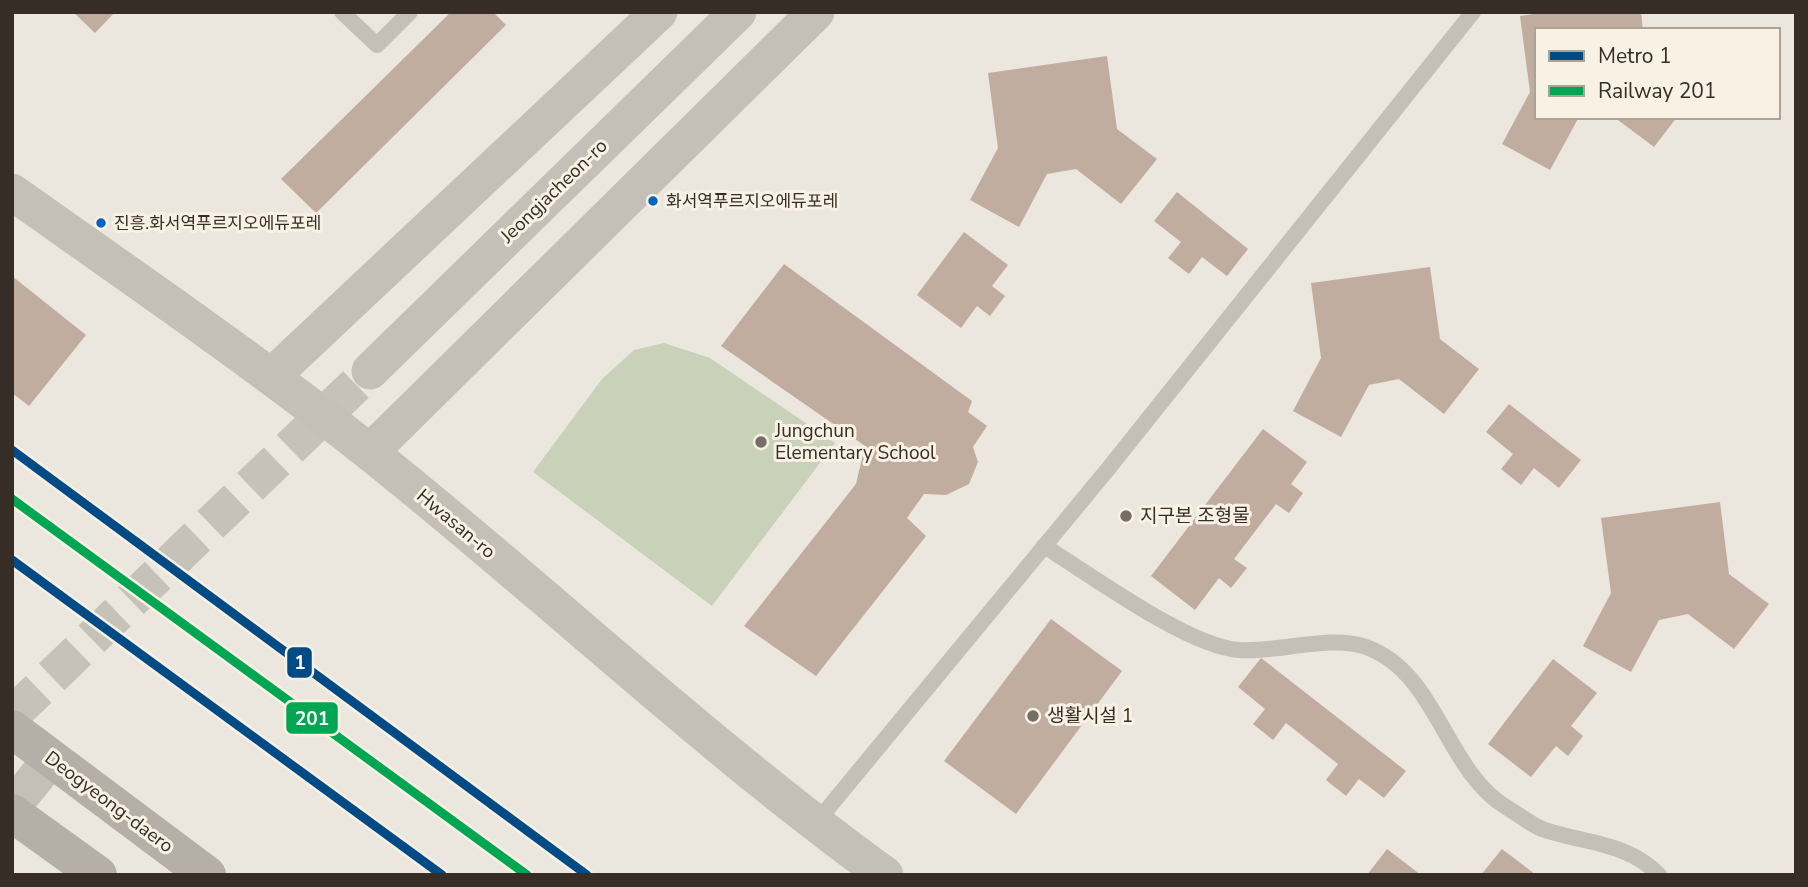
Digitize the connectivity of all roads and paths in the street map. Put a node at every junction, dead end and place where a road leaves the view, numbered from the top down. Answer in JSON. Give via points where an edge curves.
{"nodes":[{"id":1,"x":342,"y":12,"type":"edge"},
{"id":2,"x":410,"y":12,"type":"edge"},
{"id":3,"x":659,"y":12,"type":"edge"},
{"id":4,"x":738,"y":12,"type":"edge"},
{"id":5,"x":816,"y":12,"type":"edge"},
{"id":6,"x":1473,"y":12,"type":"edge"},
{"id":7,"x":12,"y":192,"type":"edge"},
{"id":8,"x":370,"y":371,"type":"tunnel mouth"},
{"id":9,"x":272,"y":376,"type":"junction"},
{"id":10,"x":370,"y":452,"type":"junction"},
{"id":11,"x":1044,"y":546,"type":"junction"},
{"id":12,"x":12,"y":729,"type":"edge"},
{"id":13,"x":51,"y":759,"type":"junction"},
{"id":14,"x":12,"y":807,"type":"edge"},
{"id":15,"x":12,"y":813,"type":"edge"},
{"id":16,"x":815,"y":824,"type":"junction"},
{"id":17,"x":97,"y":875,"type":"edge"},
{"id":18,"x":207,"y":875,"type":"edge"},
{"id":19,"x":885,"y":875,"type":"edge"},
{"id":20,"x":1659,"y":875,"type":"edge"}],
"edges":[{"from":1,"to":2,"type":"lane","via":[[377,45]]},
{"from":3,"to":9,"type":"street"},
{"from":4,"to":8,"type":"street","name":"Jeongjacheon-ro"},
{"from":5,"to":10,"type":"street"},
{"from":6,"to":11,"type":"lane"},
{"from":7,"to":9,"type":"street","name":"Hwasan-ro"},
{"from":9,"to":10,"type":"street","name":"Hwasan-ro"},
{"from":10,"to":16,"type":"street","name":"Hwasan-ro"},
{"from":11,"to":16,"type":"lane"},
{"from":11,"to":20,"type":"lane","via":[[1195,639],[1238,650],[1335,643],[1366,647],[1399,668],[1489,797],[1541,828],[1597,841],[1648,864]]},
{"from":12,"to":13,"type":"main road","name":"Deogyeong-daero"},
{"from":13,"to":14,"type":"street"},
{"from":13,"to":18,"type":"main road","name":"Deogyeong-daero"},
{"from":15,"to":17,"type":"main road"},
{"from":16,"to":19,"type":"street","name":"Hwasan-ro"}]}
